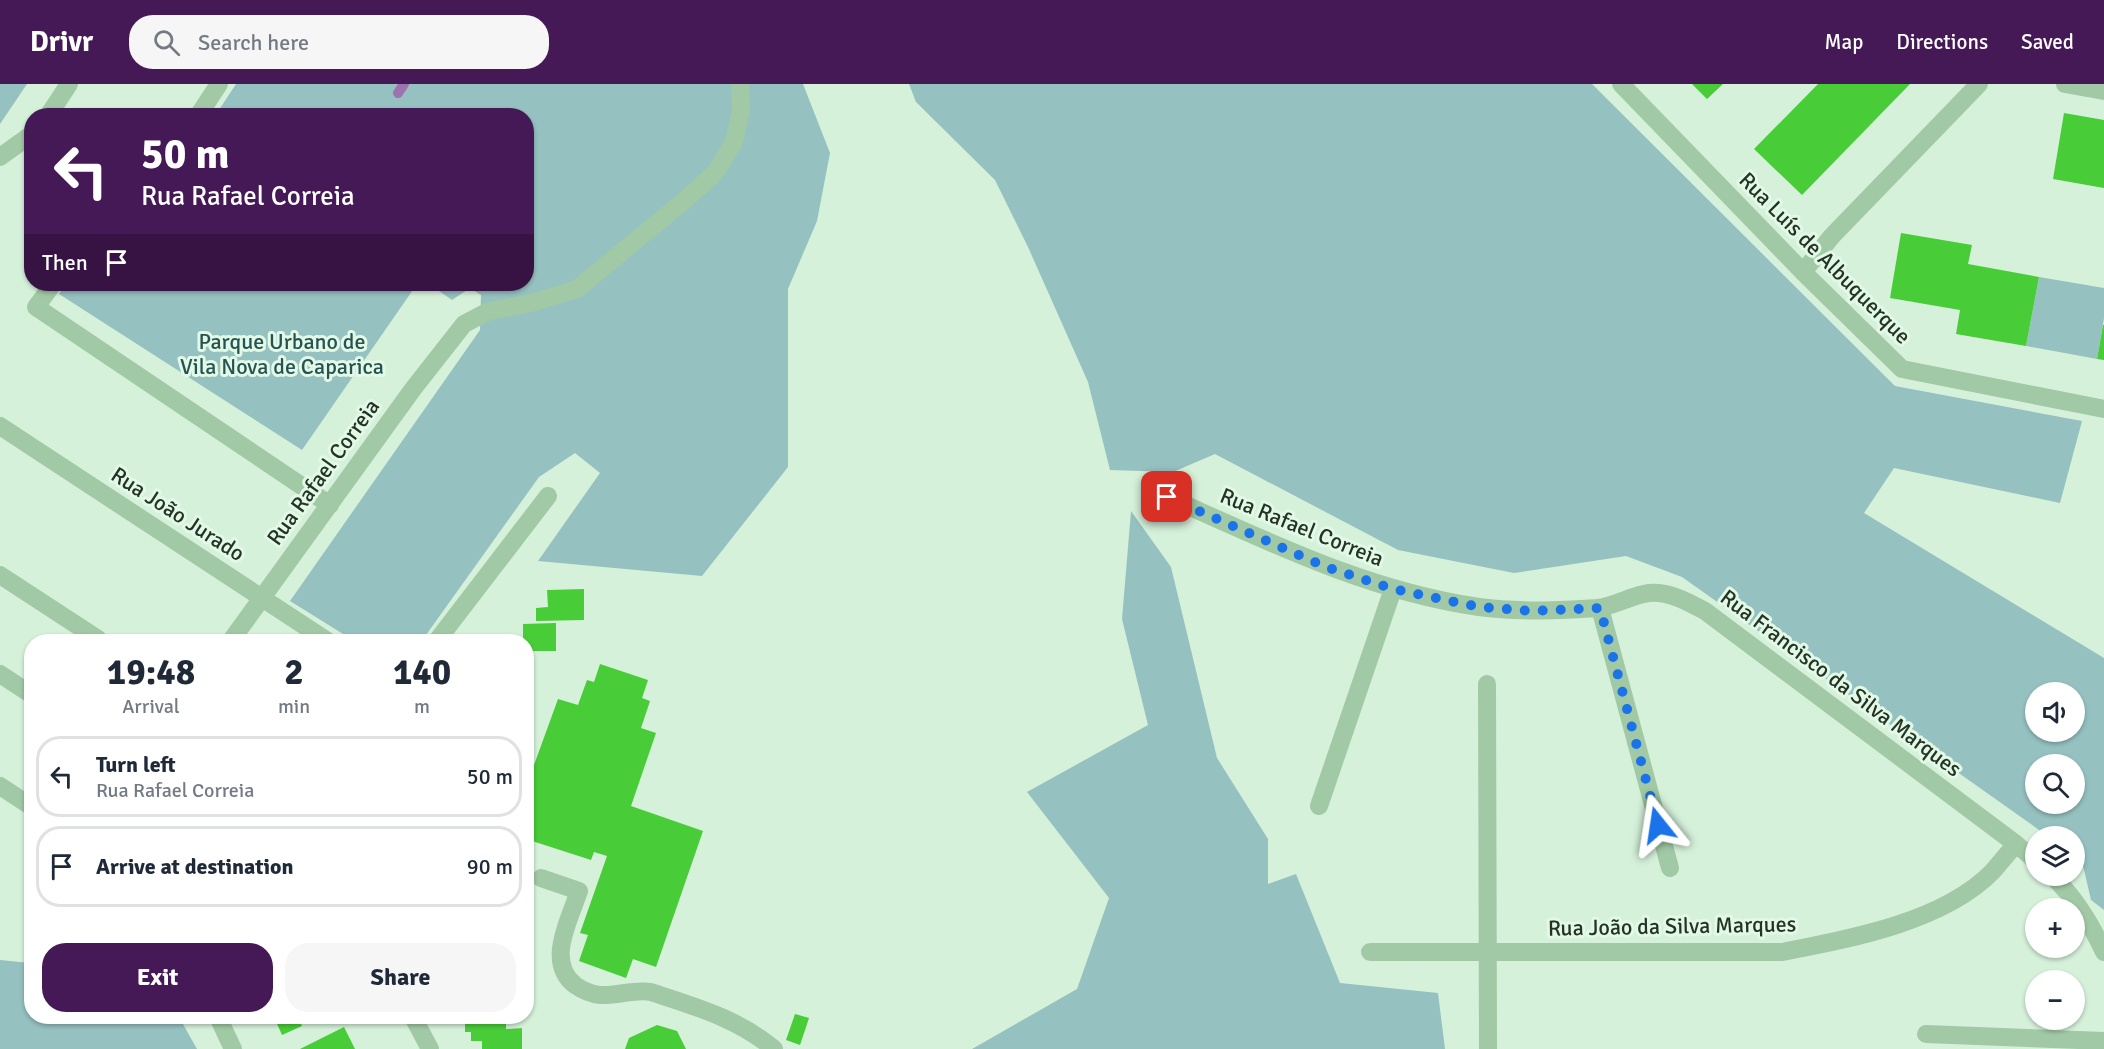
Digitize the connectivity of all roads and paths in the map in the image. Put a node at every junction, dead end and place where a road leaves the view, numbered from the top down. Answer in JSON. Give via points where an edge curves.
{"nodes":[{"id":1,"x":69,"y":84,"type":"edge"},
{"id":2,"x":219,"y":84,"type":"edge"},
{"id":3,"x":740,"y":84,"type":"edge"},
{"id":4,"x":1621,"y":84,"type":"edge"},
{"id":5,"x":1979,"y":84,"type":"edge"},
{"id":6,"x":2065,"y":84,"type":"edge"},
{"id":7,"x":2104,"y":91,"type":"edge"},
{"id":8,"x":53,"y":108,"type":"edge"},
{"id":9,"x":203,"y":108,"type":"edge"},
{"id":10,"x":24,"y":140,"type":"edge"},
{"id":11,"x":0,"y":157,"type":"edge"},
{"id":12,"x":1803,"y":272,"type":"junction"},
{"id":13,"x":48,"y":291,"type":"edge"},
{"id":14,"x":2104,"y":409,"type":"edge"},
{"id":15,"x":0,"y":426,"type":"edge"},
{"id":16,"x":548,"y":496,"type":"dead end"},
{"id":17,"x":1167,"y":497,"type":"dead end"},
{"id":18,"x":330,"y":505,"type":"junction"},
{"id":19,"x":0,"y":575,"type":"edge"},
{"id":20,"x":1393,"y":589,"type":"junction"},
{"id":21,"x":262,"y":598,"type":"junction"},
{"id":22,"x":1600,"y":608,"type":"junction"},
{"id":23,"x":90,"y":634,"type":"edge"},
{"id":24,"x":236,"y":634,"type":"edge"},
{"id":25,"x":317,"y":634,"type":"edge"},
{"id":26,"x":442,"y":634,"type":"edge"},
{"id":27,"x":0,"y":674,"type":"edge"},
{"id":28,"x":1487,"y":684,"type":"dead end"},
{"id":29,"x":24,"y":690,"type":"edge"},
{"id":30,"x":0,"y":786,"type":"edge"},
{"id":31,"x":24,"y":802,"type":"edge"},
{"id":32,"x":1319,"y":806,"type":"dead end"},
{"id":33,"x":2016,"y":844,"type":"junction"},
{"id":34,"x":2025,"y":852,"type":"edge"},
{"id":35,"x":1670,"y":868,"type":"dead end"},
{"id":36,"x":542,"y":878,"type":"dead end"},
{"id":37,"x":2063,"y":886,"type":"edge"},
{"id":38,"x":1370,"y":952,"type":"dead end"},
{"id":39,"x":2104,"y":952,"type":"edge"},
{"id":40,"x":1488,"y":953,"type":"junction"},
{"id":41,"x":221,"y":1024,"type":"edge"},
{"id":42,"x":417,"y":1024,"type":"edge"},
{"id":43,"x":1926,"y":1034,"type":"dead end"},
{"id":44,"x":2104,"y":1041,"type":"edge"},
{"id":45,"x":233,"y":1049,"type":"edge"},
{"id":46,"x":430,"y":1049,"type":"edge"},
{"id":47,"x":774,"y":1049,"type":"edge"},
{"id":48,"x":1488,"y":1049,"type":"edge"}],
"edges":[{"from":1,"to":8,"type":"street"},
{"from":2,"to":9,"type":"street"},
{"from":3,"to":18,"type":"street","name":"Rua Rafael Correia","via":[[741,110],[734,142],[715,173],[577,289],[489,311],[464,324]]},
{"from":4,"to":12,"type":"street","name":"Rua Luís de Albuquerque"},
{"from":5,"to":12,"type":"street","via":[[1832,236]]},
{"from":6,"to":7,"type":"street"},
{"from":10,"to":11,"type":"street"},
{"from":12,"to":14,"type":"street","name":"Rua Luís de Albuquerque","via":[[1902,369]]},
{"from":13,"to":18,"type":"street","via":[[36,307]]},
{"from":15,"to":21,"type":"street","name":"Rua João Jurado"},
{"from":16,"to":26,"type":"street"},
{"from":17,"to":20,"type":"street","name":"Rua Rafael Correia","via":[[1326,567]]},
{"from":18,"to":21,"type":"street","name":"Rua Rafael Correia"},
{"from":19,"to":23,"type":"street"},
{"from":20,"to":22,"type":"street","name":"Rua Rafael Correia","via":[[1479,607],[1532,611]]},
{"from":20,"to":32,"type":"street"},
{"from":21,"to":24,"type":"street","name":"Rua Rafael Correia"},
{"from":21,"to":25,"type":"street","name":"Rua João Jurado"},
{"from":22,"to":33,"type":"street","name":"Rua Francisco da Silva Marques","via":[[1650,593],[1676,596],[1705,611]]},
{"from":22,"to":35,"type":"street"},
{"from":27,"to":29,"type":"street"},
{"from":28,"to":40,"type":"street"},
{"from":30,"to":31,"type":"street"},
{"from":33,"to":34,"type":"street","name":"Rua Francisco da Silva Marques"},
{"from":33,"to":40,"type":"street","name":"Rua João da Silva Marques","via":[[1969,891],[1924,916],[1839,941],[1782,952]]},
{"from":36,"to":47,"type":"street","via":[[579,891],[559,958],[567,978],[577,986],[600,995],[651,992],[731,1021]]},
{"from":37,"to":39,"type":"street"},
{"from":38,"to":40,"type":"street","name":"Rua João da Silva Marques"},
{"from":40,"to":48,"type":"street"},
{"from":41,"to":45,"type":"street"},
{"from":42,"to":46,"type":"street"},
{"from":43,"to":44,"type":"street"}]}
